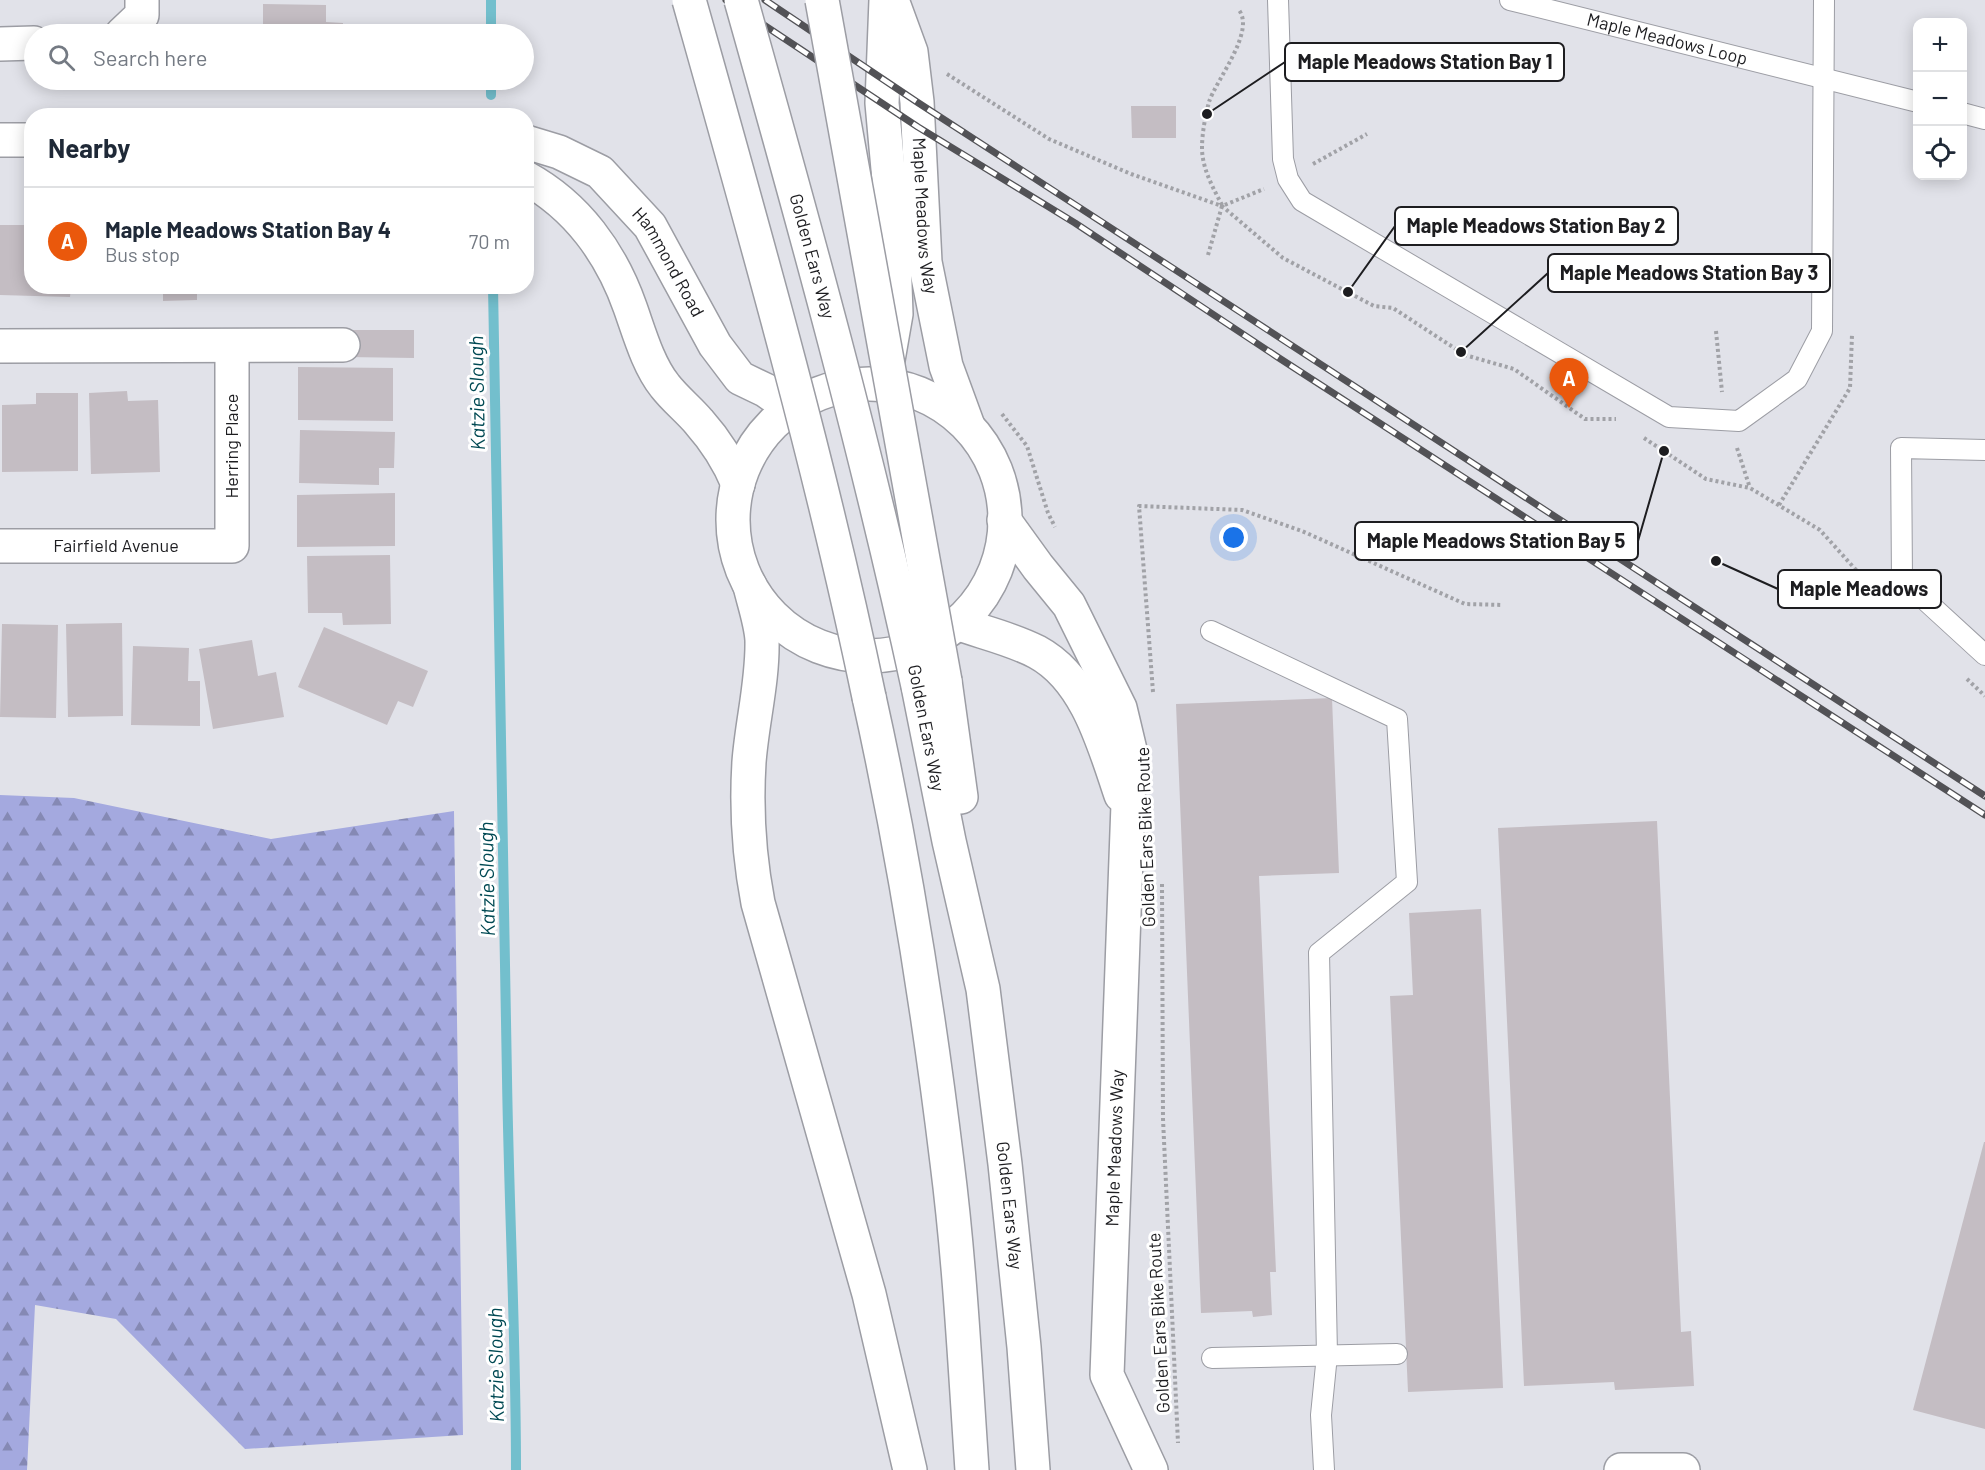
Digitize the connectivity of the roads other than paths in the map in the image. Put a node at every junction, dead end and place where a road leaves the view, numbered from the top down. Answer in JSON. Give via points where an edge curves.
{"nodes":[{"id":1,"x":142,"y":0,"type":"edge"},
{"id":2,"x":689,"y":0,"type":"edge"},
{"id":3,"x":741,"y":0,"type":"edge"},
{"id":4,"x":822,"y":0,"type":"edge"},
{"id":5,"x":886,"y":0,"type":"edge"},
{"id":6,"x":891,"y":0,"type":"edge"},
{"id":7,"x":1278,"y":0,"type":"edge"},
{"id":8,"x":1510,"y":0,"type":"edge"},
{"id":9,"x":1824,"y":0,"type":"edge"},
{"id":10,"x":133,"y":24,"type":"edge"},
{"id":11,"x":0,"y":44,"type":"edge"},
{"id":12,"x":24,"y":44,"type":"edge"},
{"id":13,"x":1824,"y":79,"type":"junction"},
{"id":14,"x":1913,"y":101,"type":"edge"},
{"id":15,"x":1967,"y":114,"type":"edge"},
{"id":16,"x":1985,"y":119,"type":"edge"},
{"id":17,"x":0,"y":140,"type":"edge"},
{"id":18,"x":24,"y":140,"type":"edge"},
{"id":19,"x":534,"y":144,"type":"edge"},
{"id":20,"x":534,"y":183,"type":"edge"},
{"id":21,"x":344,"y":345,"type":"dead end"},
{"id":22,"x":0,"y":346,"type":"edge"},
{"id":23,"x":232,"y":346,"type":"junction"},
{"id":24,"x":879,"y":384,"type":"junction"},
{"id":25,"x":788,"y":406,"type":"junction"},
{"id":26,"x":970,"y":430,"type":"junction"},
{"id":27,"x":1985,"y":450,"type":"edge"},
{"id":28,"x":738,"y":484,"type":"junction"},
{"id":29,"x":1004,"y":520,"type":"junction"},
{"id":30,"x":0,"y":546,"type":"edge"},
{"id":31,"x":232,"y":546,"type":"joint"},
{"id":32,"x":750,"y":586,"type":"junction"},
{"id":33,"x":959,"y":624,"type":"junction"},
{"id":34,"x":1211,"y":631,"type":"dead end"},
{"id":35,"x":1985,"y":655,"type":"edge"},
{"id":36,"x":932,"y":683,"type":"junction"},
{"id":37,"x":1128,"y":817,"type":"junction"},
{"id":38,"x":1397,"y":1354,"type":"dead end"},
{"id":39,"x":1328,"y":1355,"type":"junction"},
{"id":40,"x":1212,"y":1358,"type":"dead end"},
{"id":41,"x":910,"y":1470,"type":"edge"},
{"id":42,"x":972,"y":1470,"type":"edge"},
{"id":43,"x":1034,"y":1470,"type":"edge"},
{"id":44,"x":1151,"y":1470,"type":"edge"},
{"id":45,"x":1324,"y":1470,"type":"edge"},
{"id":46,"x":1621,"y":1470,"type":"edge"},
{"id":47,"x":1683,"y":1470,"type":"edge"}],
"edges":[{"from":1,"to":10,"type":"main road","via":[[142,15]]},
{"from":2,"to":42,"type":"main road","bridge":true,"via":[[822,489],[885,770],[911,908],[947,1163]]},
{"from":3,"to":36,"type":"main road","name":"Golden Ears Way","bridge":true,"via":[[798,202],[902,609]]},
{"from":4,"to":36,"type":"main road","bridge":true},
{"from":5,"to":24,"type":"main road","name":"Maple Meadows Way","via":[[882,103],[896,314],[890,355]]},
{"from":6,"to":26,"type":"main road","name":"Maple Meadows Way","via":[[911,52],[926,262],[946,366]]},
{"from":7,"to":13,"type":"lane","via":[[1283,159],[1288,179],[1302,201],[1669,417],[1739,421],[1797,379],[1822,332]]},
{"from":8,"to":13,"type":"lane","name":"Maple Meadows Loop"},
{"from":9,"to":13,"type":"lane"},
{"from":11,"to":12,"type":"main road"},
{"from":13,"to":14,"type":"lane","name":"Maple Meadows Loop"},
{"from":15,"to":16,"type":"lane"},
{"from":17,"to":18,"type":"main road"},
{"from":19,"to":25,"type":"main road","name":"Hammond Road","via":[[600,172],[650,226],[715,345],[740,378]]},
{"from":20,"to":28,"type":"main road","via":[[567,206],[594,236],[664,385],[700,423]]},
{"from":21,"to":23,"type":"main road"},
{"from":22,"to":23,"type":"main road"},
{"from":23,"to":31,"type":"main road","name":"Herring Place"},
{"from":24,"to":25,"type":"main road","via":[[841,387]]},
{"from":24,"to":26,"type":"main road","via":[[894,383],[922,394],[944,406]]},
{"from":25,"to":28,"type":"main road","via":[[762,437]]},
{"from":26,"to":29,"type":"main road","via":[[980,440],[1002,486]]},
{"from":27,"to":35,"type":"lane","via":[[1901,448],[1902,579]]},
{"from":28,"to":32,"type":"main road","via":[[734,536]]},
{"from":29,"to":33,"type":"main road","via":[[1005,537],[990,585]]},
{"from":29,"to":37,"type":"main road","name":"Maple Meadows Way","via":[[1069,604],[1120,708],[1130,750]]},
{"from":30,"to":31,"type":"main road","name":"Fairfield Avenue"},
{"from":32,"to":33,"type":"main road","via":[[784,630],[827,650],[874,656],[919,648]]},
{"from":32,"to":41,"type":"main road","via":[[762,638],[749,764],[750,861],[761,914],[869,1294]]},
{"from":33,"to":37,"type":"main road","name":"Maple Meadows Way","via":[[1039,653],[1066,676],[1097,724]]},
{"from":34,"to":39,"type":"lane","via":[[1397,719],[1407,882],[1319,953]]},
{"from":36,"to":43,"type":"main road","name":"Golden Ears Way","via":[[967,837],[1008,1187]]},
{"from":37,"to":44,"type":"main road","name":"Maple Meadows Way","via":[[1107,1375]]},
{"from":38,"to":39,"type":"lane"},
{"from":39,"to":40,"type":"lane"},
{"from":39,"to":45,"type":"lane","via":[[1321,1415]]},
{"from":46,"to":47,"type":"main road"}]}
